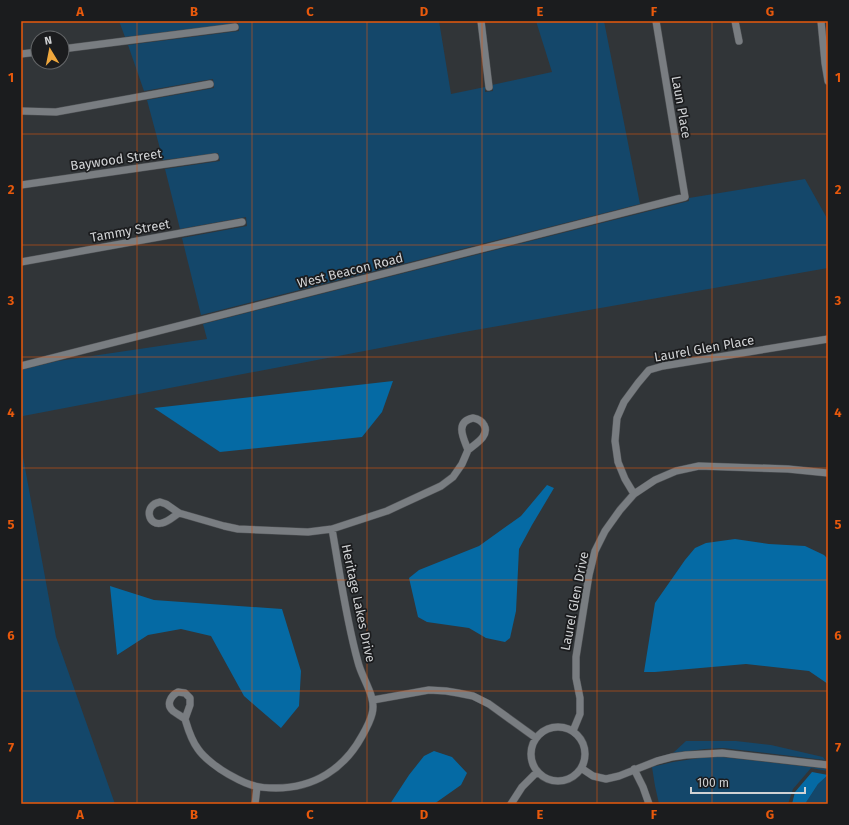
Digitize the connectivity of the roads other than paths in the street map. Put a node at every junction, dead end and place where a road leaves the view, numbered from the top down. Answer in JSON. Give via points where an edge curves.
{"nodes":[{"id":1,"x":481,"y":21,"type":"edge"},
{"id":2,"x":656,"y":21,"type":"edge"},
{"id":3,"x":735,"y":21,"type":"edge"},
{"id":4,"x":821,"y":21,"type":"edge"},
{"id":5,"x":235,"y":27,"type":"dead end"},
{"id":6,"x":738,"y":41,"type":"dead end"},
{"id":7,"x":70,"y":48,"type":"edge"},
{"id":8,"x":828,"y":81,"type":"edge"},
{"id":9,"x":210,"y":84,"type":"dead end"},
{"id":10,"x":489,"y":87,"type":"dead end"},
{"id":11,"x":21,"y":111,"type":"edge"},
{"id":12,"x":215,"y":157,"type":"dead end"},
{"id":13,"x":21,"y":185,"type":"edge"},
{"id":14,"x":685,"y":197,"type":"joint"},
{"id":15,"x":242,"y":222,"type":"dead end"},
{"id":16,"x":21,"y":262,"type":"edge"},
{"id":17,"x":828,"y":339,"type":"edge"},
{"id":18,"x":21,"y":366,"type":"edge"},
{"id":19,"x":468,"y":450,"type":"dead end"},
{"id":20,"x":828,"y":473,"type":"edge"},
{"id":21,"x":634,"y":494,"type":"junction"},
{"id":22,"x":179,"y":513,"type":"dead end"},
{"id":23,"x":332,"y":529,"type":"junction"},
{"id":24,"x":373,"y":700,"type":"junction"},
{"id":25,"x":185,"y":719,"type":"dead end"},
{"id":26,"x":573,"y":731,"type":"junction"},
{"id":27,"x":536,"y":738,"type":"junction"},
{"id":28,"x":828,"y":765,"type":"edge"},
{"id":29,"x":581,"y":768,"type":"junction"},
{"id":30,"x":634,"y":769,"type":"junction"},
{"id":31,"x":537,"y":772,"type":"junction"},
{"id":32,"x":257,"y":787,"type":"junction"},
{"id":33,"x":255,"y":804,"type":"edge"},
{"id":34,"x":511,"y":804,"type":"edge"},
{"id":35,"x":649,"y":804,"type":"edge"}],
"edges":[{"from":1,"to":10,"type":"street"},
{"from":2,"to":14,"type":"street","name":"Laun Place"},
{"from":3,"to":6,"type":"street"},
{"from":4,"to":8,"type":"street"},
{"from":5,"to":7,"type":"street"},
{"from":9,"to":11,"type":"street","via":[[56,112]]},
{"from":12,"to":13,"type":"street","name":"Baywood Street"},
{"from":14,"to":18,"type":"street","name":"West Beacon Road"},
{"from":15,"to":16,"type":"street","name":"Tammy Street"},
{"from":17,"to":21,"type":"street","name":"Laurel Glen Place","via":[[650,370],[624,402],[617,418],[615,441],[618,462]]},
{"from":19,"to":23,"type":"street","via":[[453,477],[441,486],[387,511]]},
{"from":20,"to":21,"type":"street","name":"Laurel Glen Drive","via":[[699,466],[676,471],[655,480]]},
{"from":21,"to":26,"type":"street","name":"Laurel Glen Drive","via":[[605,531],[595,551],[576,657],[580,714]]},
{"from":22,"to":23,"type":"street","via":[[238,529],[308,532]]},
{"from":23,"to":24,"type":"street","name":"Heritage Lakes Drive","via":[[358,665]]},
{"from":24,"to":27,"type":"street","via":[[429,690],[473,696],[489,704]]},
{"from":24,"to":32,"type":"street","via":[[368,725],[356,747],[329,773],[302,786]]},
{"from":25,"to":32,"type":"street","via":[[189,734],[198,750],[222,770],[242,782]]},
{"from":26,"to":27,"type":"street","via":[[557,727],[542,732]]},
{"from":26,"to":29,"type":"street","via":[[583,744],[585,752]]},
{"from":27,"to":31,"type":"street","via":[[531,755],[532,764]]},
{"from":28,"to":30,"type":"street","via":[[722,752],[672,757]]},
{"from":29,"to":30,"type":"street","via":[[593,776],[606,779]]},
{"from":29,"to":31,"type":"street","via":[[576,775],[560,781],[543,777]]},
{"from":30,"to":35,"type":"street"},
{"from":31,"to":34,"type":"street","via":[[522,787]]},
{"from":32,"to":33,"type":"street"}]}
